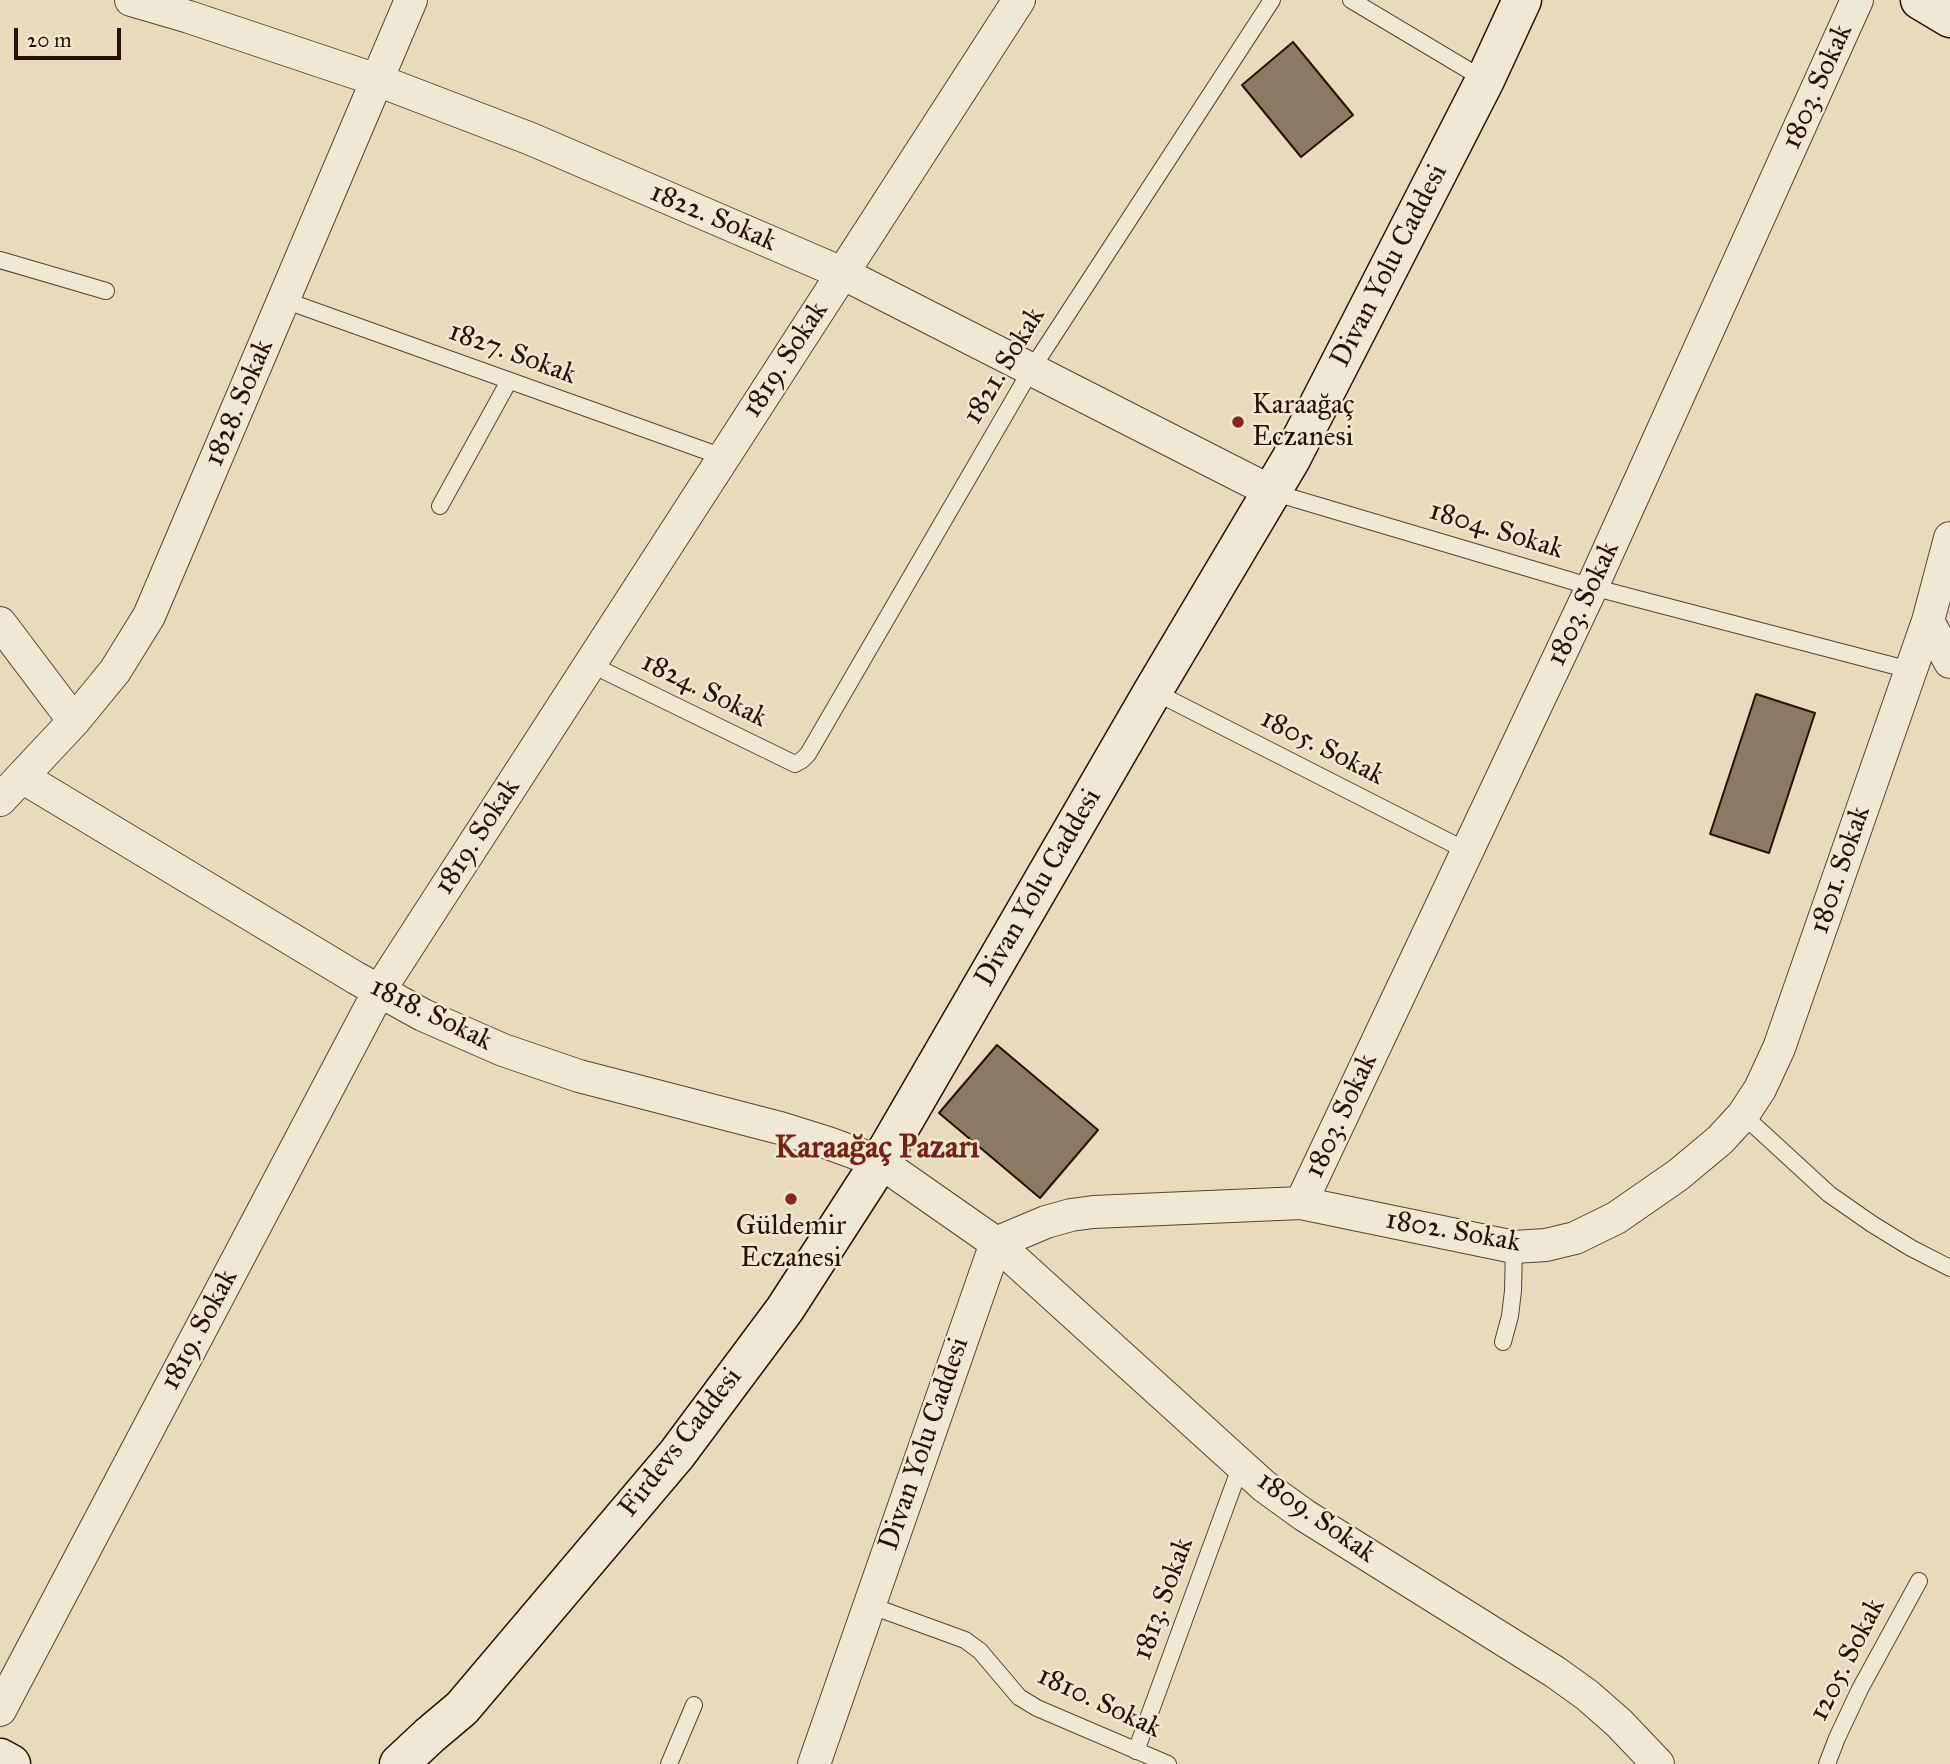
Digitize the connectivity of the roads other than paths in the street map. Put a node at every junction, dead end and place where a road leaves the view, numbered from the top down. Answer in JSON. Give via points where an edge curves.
{"nodes":[{"id":1,"x":131,"y":0,"type":"edge"},
{"id":2,"x":411,"y":0,"type":"edge"},
{"id":3,"x":1019,"y":0,"type":"edge"},
{"id":4,"x":1272,"y":0,"type":"edge"},
{"id":5,"x":1350,"y":0,"type":"edge"},
{"id":6,"x":1522,"y":0,"type":"edge"},
{"id":7,"x":1857,"y":0,"type":"edge"},
{"id":8,"x":1920,"y":0,"type":"edge"},
{"id":9,"x":1950,"y":18,"type":"edge"},
{"id":10,"x":377,"y":80,"type":"junction"},
{"id":11,"x":1485,"y":80,"type":"junction"},
{"id":12,"x":0,"y":260,"type":"edge"},
{"id":13,"x":842,"y":274,"type":"junction"},
{"id":14,"x":106,"y":290,"type":"dead end"},
{"id":15,"x":284,"y":300,"type":"junction"},
{"id":16,"x":1031,"y":370,"type":"junction"},
{"id":17,"x":509,"y":381,"type":"junction"},
{"id":18,"x":723,"y":457,"type":"junction"},
{"id":19,"x":1272,"y":492,"type":"junction"},
{"id":20,"x":440,"y":506,"type":"dead end"},
{"id":21,"x":1950,"y":538,"type":"edge"},
{"id":22,"x":1592,"y":587,"type":"junction"},
{"id":23,"x":1928,"y":621,"type":"junction"},
{"id":24,"x":0,"y":623,"type":"edge"},
{"id":25,"x":1950,"y":662,"type":"edge"},
{"id":26,"x":590,"y":664,"type":"junction"},
{"id":27,"x":1910,"y":670,"type":"junction"},
{"id":28,"x":1153,"y":691,"type":"junction"},
{"id":29,"x":74,"y":721,"type":"junction"},
{"id":30,"x":795,"y":764,"type":"joint"},
{"id":31,"x":22,"y":777,"type":"junction"},
{"id":32,"x":0,"y":800,"type":"edge"},
{"id":33,"x":1467,"y":852,"type":"junction"},
{"id":34,"x":379,"y":991,"type":"junction"},
{"id":35,"x":1743,"y":1115,"type":"junction"},
{"id":36,"x":880,"y":1162,"type":"junction"},
{"id":37,"x":1301,"y":1203,"type":"junction"},
{"id":38,"x":996,"y":1242,"type":"junction"},
{"id":39,"x":1514,"y":1247,"type":"junction"},
{"id":40,"x":1950,"y":1268,"type":"edge"},
{"id":41,"x":1503,"y":1342,"type":"dead end"},
{"id":42,"x":1241,"y":1465,"type":"junction"},
{"id":43,"x":1919,"y":1581,"type":"dead end"},
{"id":44,"x":869,"y":1605,"type":"junction"},
{"id":45,"x":694,"y":1705,"type":"dead end"},
{"id":46,"x":462,"y":1708,"type":"junction"},
{"id":47,"x":0,"y":1710,"type":"edge"},
{"id":48,"x":1136,"y":1751,"type":"junction"},
{"id":49,"x":0,"y":1758,"type":"edge"},
{"id":50,"x":1164,"y":1763,"type":"edge"},
{"id":51,"x":12,"y":1764,"type":"edge"},
{"id":52,"x":400,"y":1764,"type":"edge"},
{"id":53,"x":432,"y":1764,"type":"edge"},
{"id":54,"x":669,"y":1764,"type":"edge"},
{"id":55,"x":814,"y":1764,"type":"edge"},
{"id":56,"x":1658,"y":1764,"type":"edge"},
{"id":57,"x":1827,"y":1764,"type":"edge"}],
"edges":[{"from":1,"to":10,"type":"street","name":"1822. Sokak"},
{"from":2,"to":10,"type":"street","name":"1828. Sokak"},
{"from":3,"to":13,"type":"street","name":"1819. Sokak"},
{"from":4,"to":16,"type":"lane","name":"1821. Sokak"},
{"from":5,"to":11,"type":"lane"},
{"from":6,"to":11,"type":"street","name":"Divan Yolu Caddesi"},
{"from":7,"to":22,"type":"street","name":"1803. Sokak"},
{"from":8,"to":9,"type":"street"},
{"from":10,"to":13,"type":"street","name":"1822. Sokak","via":[[531,139]]},
{"from":10,"to":15,"type":"street","name":"1828. Sokak"},
{"from":11,"to":19,"type":"street","name":"Divan Yolu Caddesi"},
{"from":12,"to":14,"type":"lane"},
{"from":13,"to":16,"type":"street","name":"1822. Sokak"},
{"from":13,"to":18,"type":"street","name":"1819. Sokak"},
{"from":15,"to":17,"type":"lane","name":"1827. Sokak"},
{"from":15,"to":29,"type":"street","name":"1828. Sokak","via":[[149,616],[115,671]]},
{"from":16,"to":19,"type":"street","name":"1822. Sokak"},
{"from":16,"to":30,"type":"lane","name":"1821. Sokak","via":[[808,754]]},
{"from":17,"to":18,"type":"lane","name":"1827. Sokak"},
{"from":17,"to":20,"type":"lane"},
{"from":18,"to":26,"type":"street","name":"1819. Sokak"},
{"from":19,"to":22,"type":"lane","name":"1804. Sokak"},
{"from":19,"to":28,"type":"street","name":"Divan Yolu Caddesi"},
{"from":21,"to":23,"type":"street","name":"1801. Sokak"},
{"from":22,"to":27,"type":"lane","name":"1804. Sokak"},
{"from":22,"to":33,"type":"street","name":"1803. Sokak"},
{"from":23,"to":25,"type":"street"},
{"from":23,"to":27,"type":"street","name":"1801. Sokak"},
{"from":24,"to":29,"type":"street"},
{"from":26,"to":30,"type":"lane","name":"1824. Sokak"},
{"from":26,"to":34,"type":"street","name":"1819. Sokak"},
{"from":27,"to":35,"type":"street","name":"1801. Sokak","via":[[1779,1048]]},
{"from":28,"to":33,"type":"lane","name":"1805. Sokak"},
{"from":28,"to":36,"type":"street","name":"Divan Yolu Caddesi"},
{"from":29,"to":31,"type":"street","name":"1828. Sokak"},
{"from":31,"to":32,"type":"street","name":"1828. Sokak"},
{"from":31,"to":34,"type":"street","name":"1818. Sokak"},
{"from":33,"to":37,"type":"street","name":"1803. Sokak"},
{"from":34,"to":36,"type":"street","name":"1818. Sokak","via":[[503,1050],[579,1076],[780,1128]]},
{"from":34,"to":47,"type":"street","name":"1819. Sokak"},
{"from":35,"to":39,"type":"street","name":"1802. Sokak","via":[[1678,1175],[1616,1218],[1575,1238]]},
{"from":35,"to":40,"type":"lane","via":[[1829,1194]]},
{"from":36,"to":38,"type":"street"},
{"from":36,"to":46,"type":"street","name":"Firdevs Caddesi","via":[[785,1309],[677,1454]]},
{"from":37,"to":38,"type":"street","name":"1802. Sokak","via":[[1093,1212],[1046,1222]]},
{"from":37,"to":39,"type":"street","name":"1802. Sokak"},
{"from":38,"to":42,"type":"street","name":"1809. Sokak"},
{"from":38,"to":44,"type":"street","name":"Divan Yolu Caddesi"},
{"from":39,"to":41,"type":"lane","via":[[1513,1291]]},
{"from":42,"to":48,"type":"lane","name":"1813. Sokak"},
{"from":42,"to":56,"type":"street","name":"1809. Sokak","via":[[1304,1515],[1555,1672],[1619,1723]]},
{"from":43,"to":57,"type":"lane","name":"1205. Sokak","via":[[1860,1689]]},
{"from":44,"to":48,"type":"lane","name":"1810. Sokak","via":[[965,1640],[981,1651],[1019,1697]]},
{"from":44,"to":55,"type":"street","name":"Divan Yolu Caddesi"},
{"from":45,"to":54,"type":"lane"},
{"from":46,"to":52,"type":"street","name":"Firdevs Caddesi"},
{"from":46,"to":53,"type":"street","name":"Firdevs Caddesi"},
{"from":48,"to":50,"type":"lane","name":"1810. Sokak"},
{"from":49,"to":51,"type":"street"}]}
